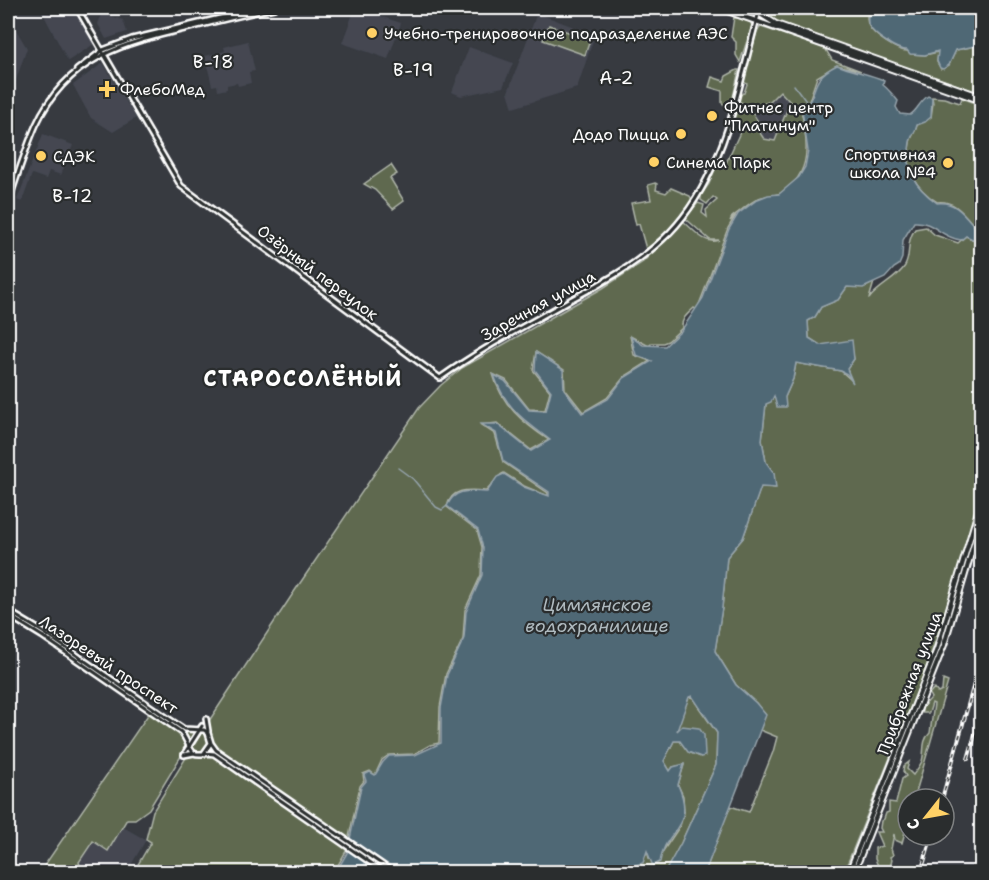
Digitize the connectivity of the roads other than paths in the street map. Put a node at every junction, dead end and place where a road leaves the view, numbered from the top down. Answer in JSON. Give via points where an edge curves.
{"nodes":[{"id":1,"x":76,"y":8,"type":"edge"},
{"id":2,"x":265,"y":8,"type":"edge"},
{"id":3,"x":274,"y":8,"type":"edge"},
{"id":4,"x":719,"y":8,"type":"edge"},
{"id":5,"x":735,"y":8,"type":"edge"},
{"id":6,"x":751,"y":8,"type":"edge"},
{"id":7,"x":760,"y":8,"type":"edge"},
{"id":8,"x":727,"y":10,"type":"junction"},
{"id":9,"x":759,"y":13,"type":"junction"},
{"id":10,"x":757,"y":21,"type":"junction"},
{"id":11,"x":103,"y":52,"type":"junction"},
{"id":12,"x":981,"y":99,"type":"edge"},
{"id":13,"x":8,"y":196,"type":"edge"},
{"id":14,"x":8,"y":203,"type":"edge"},
{"id":15,"x":440,"y":378,"type":"joint"},
{"id":16,"x":981,"y":498,"type":"edge"},
{"id":17,"x":981,"y":517,"type":"edge"},
{"id":18,"x":8,"y":613,"type":"edge"},
{"id":19,"x":206,"y":719,"type":"dead end"},
{"id":20,"x":201,"y":728,"type":"junction"},
{"id":21,"x":208,"y":733,"type":"junction"},
{"id":22,"x":211,"y":743,"type":"junction"},
{"id":23,"x":189,"y":747,"type":"junction"},
{"id":24,"x":194,"y":753,"type":"junction"},
{"id":25,"x":204,"y":753,"type":"junction"},
{"id":26,"x":384,"y":873,"type":"edge"},
{"id":27,"x":393,"y":873,"type":"edge"},
{"id":28,"x":849,"y":873,"type":"edge"},
{"id":29,"x":854,"y":873,"type":"edge"}],
"edges":[{"from":1,"to":11,"type":"street"},
{"from":2,"to":11,"type":"street","via":[[151,33]]},
{"from":3,"to":11,"type":"street","via":[[146,37]]},
{"from":4,"to":8,"type":"main road"},
{"from":5,"to":8,"type":"main road"},
{"from":6,"to":9,"type":"main road"},
{"from":7,"to":9,"type":"street","name":"Заречная улица"},
{"from":8,"to":10,"type":"main road"},
{"from":9,"to":10,"type":"street","name":"Заречная улица"},
{"from":9,"to":12,"type":"main road","via":[[776,24]]},
{"from":10,"to":12,"type":"main road"},
{"from":10,"to":15,"type":"street","name":"Заречная улица","via":[[713,167],[676,225],[648,253],[608,279],[468,358]]},
{"from":11,"to":13,"type":"street","via":[[63,82],[48,102]]},
{"from":11,"to":14,"type":"street","via":[[50,102],[37,124]]},
{"from":11,"to":15,"type":"street","name":"Озёрный переулок","via":[[181,186]]},
{"from":16,"to":28,"type":"main road","name":"Прибрежная улица","via":[[937,649]]},
{"from":17,"to":29,"type":"main road","name":"Прибрежная улица","via":[[944,645]]},
{"from":18,"to":20,"type":"street","name":"Лазоревый проспект","via":[[43,632],[184,729]]},
{"from":18,"to":23,"type":"street","name":"Лазоревый проспект","via":[[181,732]]},
{"from":19,"to":21,"type":"street"},
{"from":20,"to":21,"type":"street","name":"Лазоревый проспект"},
{"from":20,"to":23,"type":"street"},
{"from":21,"to":22,"type":"street"},
{"from":22,"to":25,"type":"street"},
{"from":22,"to":27,"type":"street"},
{"from":23,"to":24,"type":"street","name":"Лазоревый проспект"},
{"from":23,"to":24,"type":"street","via":[[185,753]]},
{"from":24,"to":25,"type":"street"},
{"from":25,"to":26,"type":"street","via":[[214,754]]}]}
